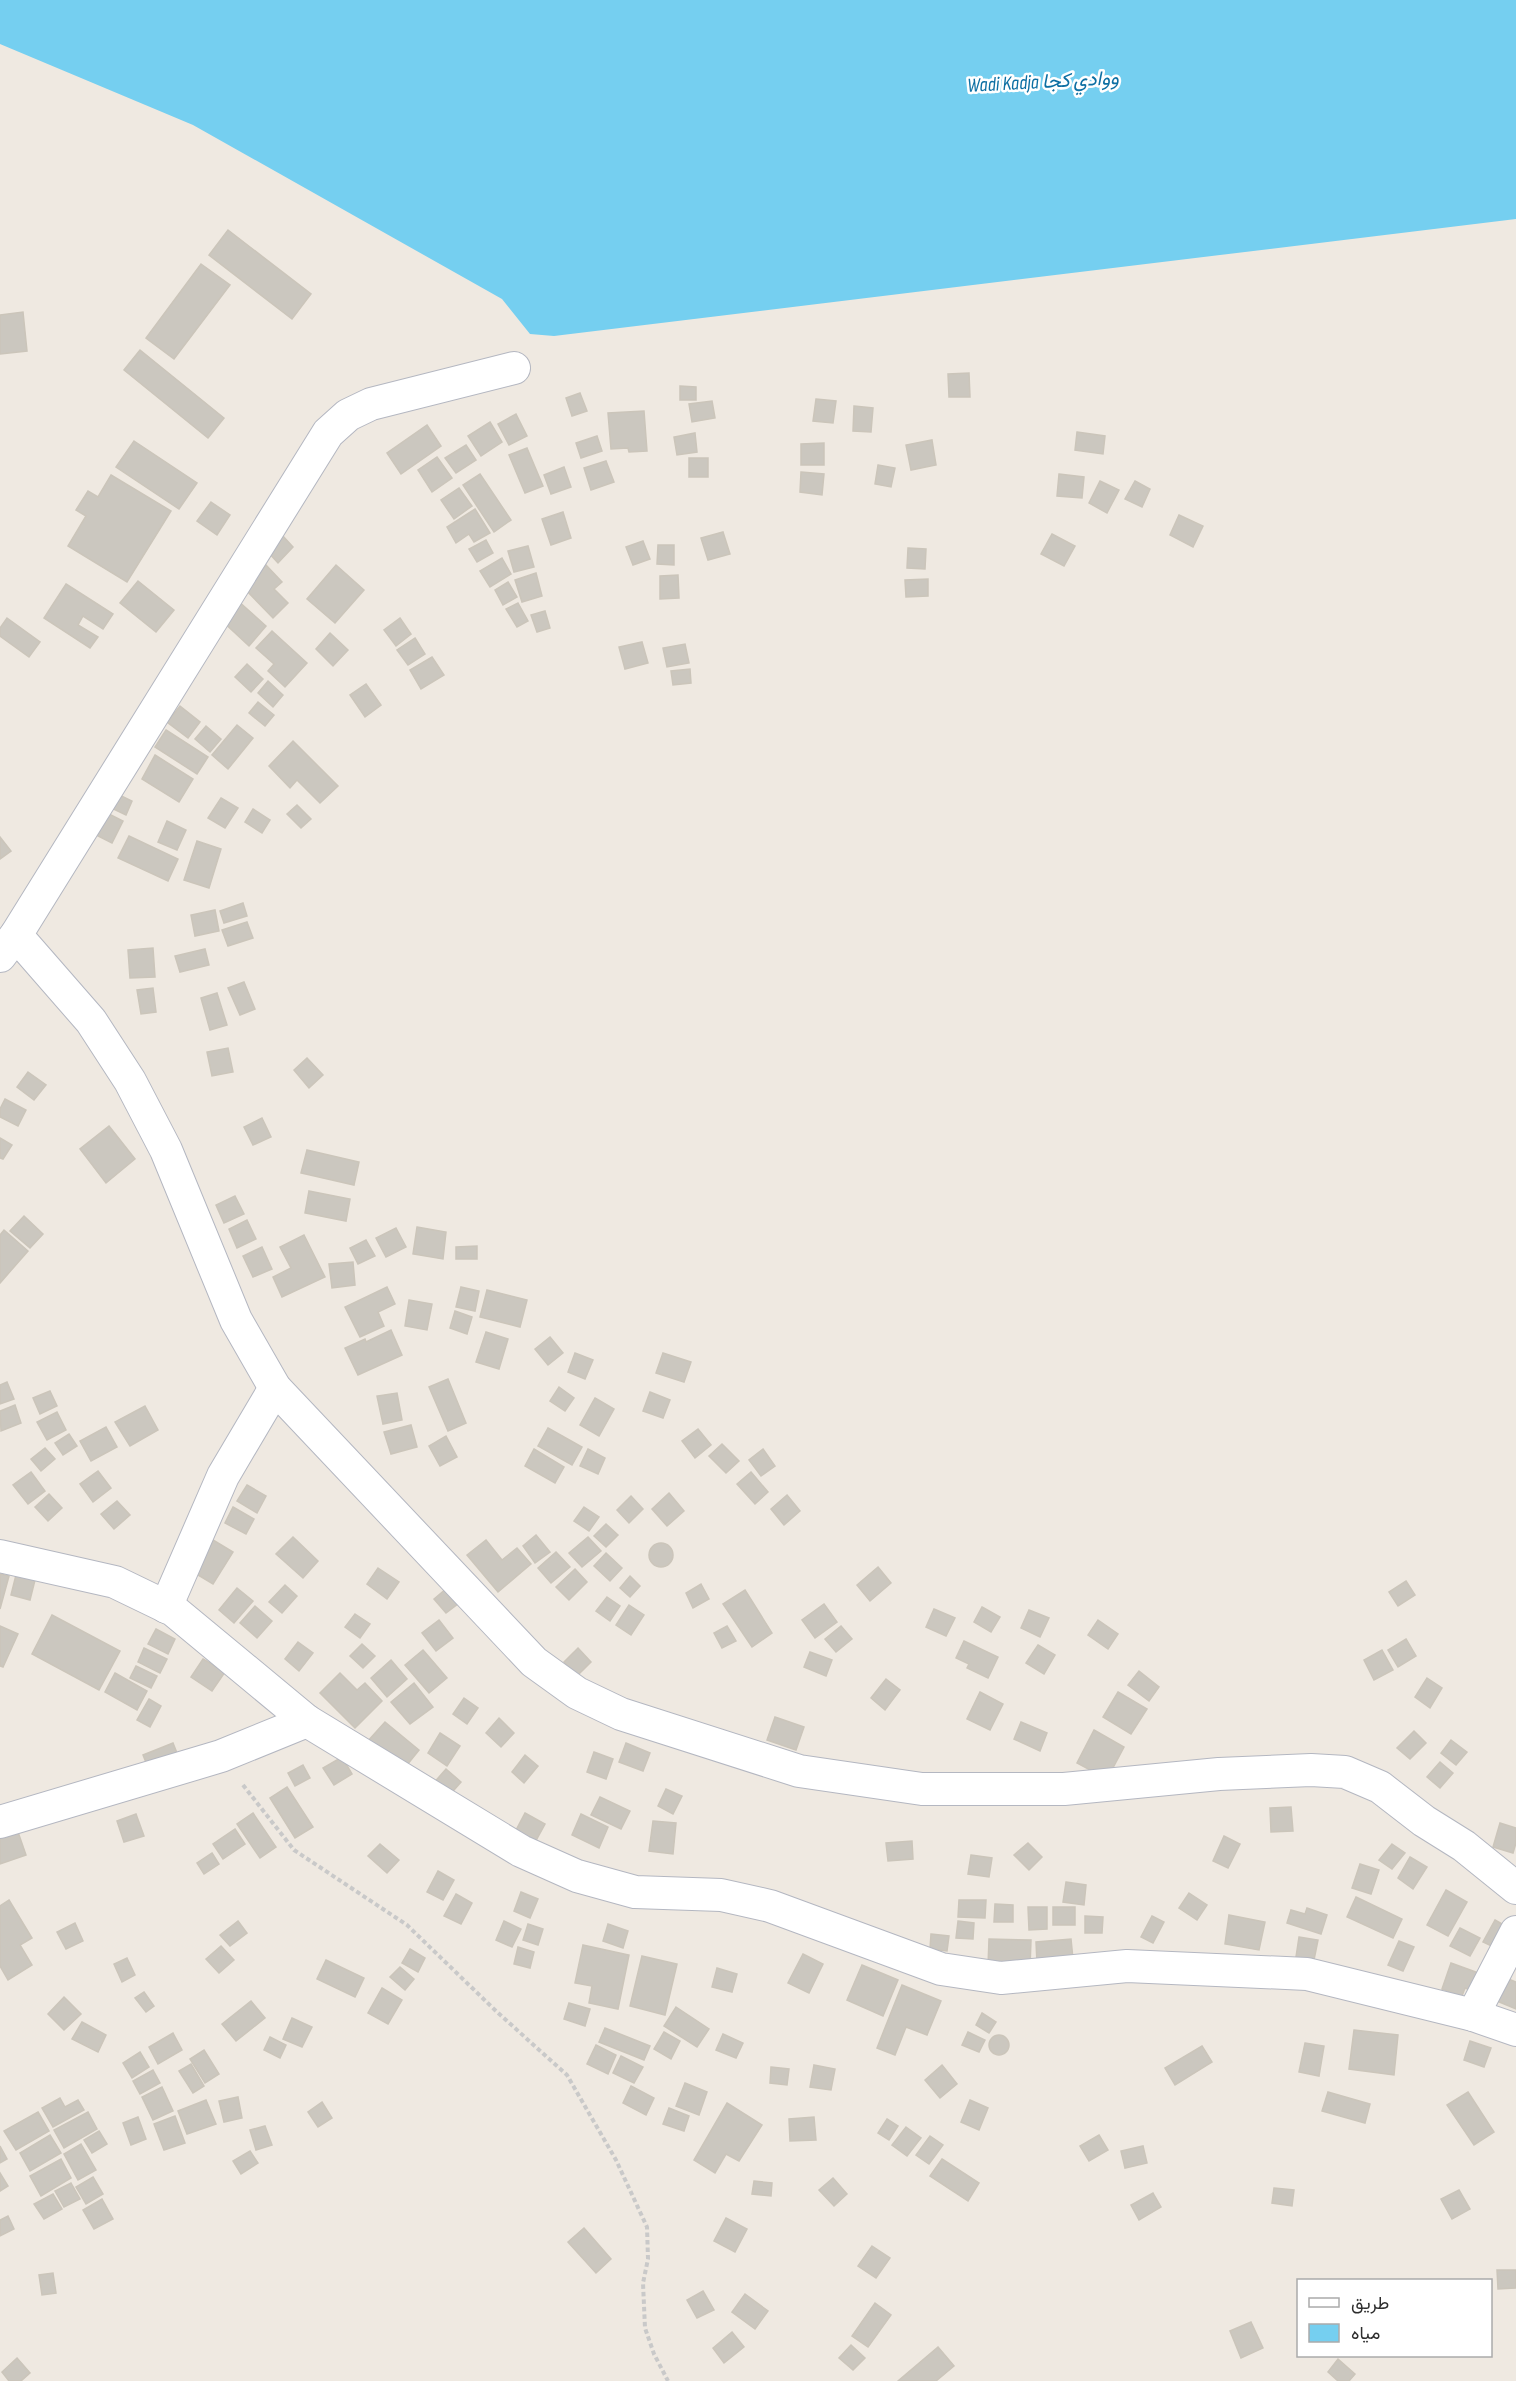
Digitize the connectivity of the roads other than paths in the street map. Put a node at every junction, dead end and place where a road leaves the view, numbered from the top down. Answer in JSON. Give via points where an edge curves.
{"nodes":[{"id":1,"x":514,"y":368,"type":"dead end"},
{"id":2,"x":8,"y":945,"type":"edge"},
{"id":3,"x":275,"y":1388,"type":"junction"},
{"id":4,"x":0,"y":1556,"type":"edge"},
{"id":5,"x":166,"y":1607,"type":"junction"},
{"id":6,"x":307,"y":1721,"type":"junction"},
{"id":7,"x":0,"y":1822,"type":"edge"},
{"id":8,"x":1516,"y":1888,"type":"edge"},
{"id":9,"x":1516,"y":1932,"type":"edge"},
{"id":10,"x":1473,"y":2014,"type":"junction"},
{"id":11,"x":1516,"y":2030,"type":"edge"}],
"edges":[{"from":1,"to":2,"type":"street","via":[[371,404],[348,415],[328,433]]},
{"from":2,"to":3,"type":"street","via":[[91,1021],[130,1081],[166,1150],[236,1320]]},
{"from":3,"to":5,"type":"street","via":[[223,1476]]},
{"from":3,"to":8,"type":"street","via":[[534,1662],[577,1693],[621,1714],[799,1772],[922,1789],[1064,1789],[1219,1774],[1345,1772],[1380,1787]]},
{"from":4,"to":5,"type":"street","via":[[115,1582]]},
{"from":5,"to":6,"type":"street"},
{"from":6,"to":7,"type":"street","via":[[221,1756]]},
{"from":6,"to":10,"type":"street","via":[[520,1851],[577,1876],[635,1892],[721,1895],[770,1906],[941,1969],[1001,1978],[1127,1966],[1307,1974]]},
{"from":9,"to":10,"type":"street"},
{"from":10,"to":11,"type":"street"}]}
